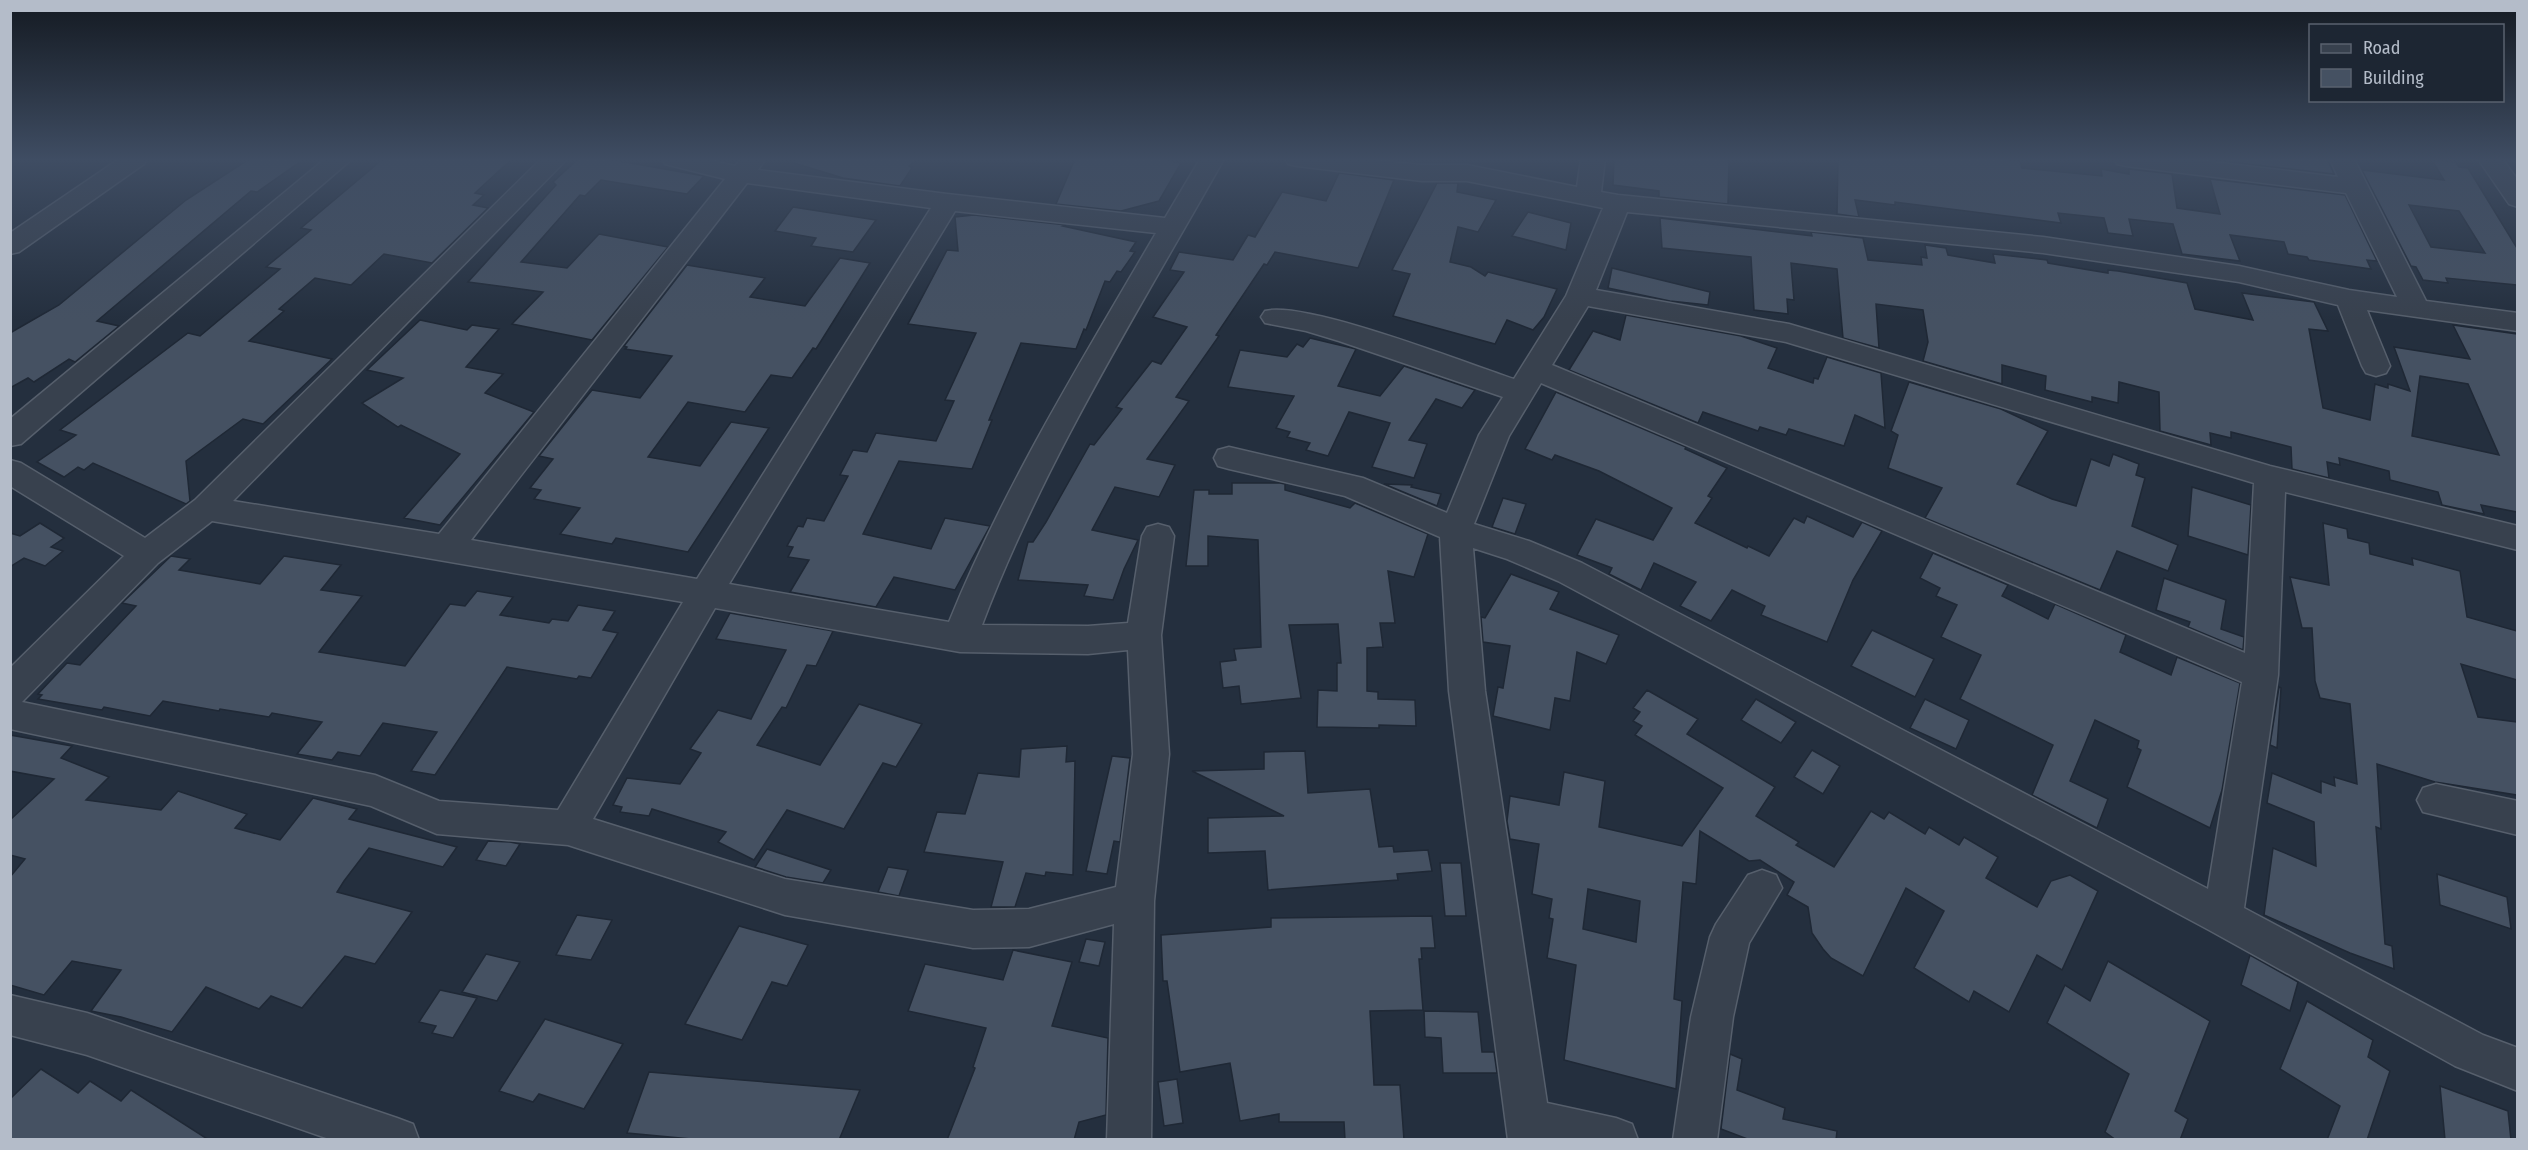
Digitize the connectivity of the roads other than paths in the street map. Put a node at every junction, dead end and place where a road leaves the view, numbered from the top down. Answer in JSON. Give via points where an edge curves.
{"nodes":[{"id":1,"x":58,"y":213,"type":"edge"},
{"id":2,"x":276,"y":213,"type":"edge"},
{"id":3,"x":501,"y":213,"type":"edge"},
{"id":4,"x":711,"y":213,"type":"edge"},
{"id":5,"x":940,"y":213,"type":"edge"},
{"id":6,"x":1044,"y":213,"type":"edge"},
{"id":7,"x":1182,"y":213,"type":"edge"},
{"id":8,"x":1600,"y":213,"type":"edge"},
{"id":9,"x":1727,"y":213,"type":"edge"},
{"id":10,"x":2368,"y":213,"type":"edge"},
{"id":11,"x":1174,"y":227,"type":"junction"},
{"id":12,"x":10,"y":246,"type":"edge"},
{"id":13,"x":1580,"y":296,"type":"junction"},
{"id":14,"x":2349,"y":299,"type":"junction"},
{"id":15,"x":2415,"y":308,"type":"junction"},
{"id":16,"x":1275,"y":317,"type":"dead end"},
{"id":17,"x":2517,"y":322,"type":"edge"},
{"id":18,"x":2376,"y":366,"type":"dead end"},
{"id":19,"x":1527,"y":380,"type":"junction"},
{"id":20,"x":10,"y":436,"type":"edge"},
{"id":21,"x":1229,"y":458,"type":"dead end"},
{"id":22,"x":10,"y":471,"type":"edge"},
{"id":23,"x":2270,"y":477,"type":"junction"},
{"id":24,"x":206,"y":508,"type":"junction"},
{"id":25,"x":1456,"y":530,"type":"junction"},
{"id":26,"x":1158,"y":536,"type":"dead end"},
{"id":27,"x":2517,"y":538,"type":"edge"},
{"id":28,"x":447,"y":548,"type":"junction"},
{"id":29,"x":146,"y":554,"type":"junction"},
{"id":30,"x":705,"y":595,"type":"junction"},
{"id":31,"x":1144,"y":635,"type":"junction"},
{"id":32,"x":960,"y":638,"type":"junction"},
{"id":33,"x":2261,"y":675,"type":"junction"},
{"id":34,"x":10,"y":691,"type":"edge"},
{"id":35,"x":10,"y":714,"type":"edge"},
{"id":36,"x":2436,"y":800,"type":"dead end"},
{"id":37,"x":2517,"y":818,"type":"edge"},
{"id":38,"x":568,"y":828,"type":"junction"},
{"id":39,"x":1762,"y":888,"type":"dead end"},
{"id":40,"x":1134,"y":901,"type":"junction"},
{"id":41,"x":2223,"y":916,"type":"junction"},
{"id":42,"x":10,"y":1015,"type":"edge"},
{"id":43,"x":2517,"y":1070,"type":"edge"},
{"id":44,"x":1530,"y":1130,"type":"edge"},
{"id":45,"x":397,"y":1140,"type":"edge"},
{"id":46,"x":1129,"y":1140,"type":"edge"},
{"id":47,"x":1616,"y":1140,"type":"edge"},
{"id":48,"x":1695,"y":1140,"type":"edge"}],
"edges":[{"from":1,"to":12,"type":"street"},
{"from":2,"to":20,"type":"street"},
{"from":3,"to":24,"type":"street"},
{"from":4,"to":28,"type":"street"},
{"from":5,"to":30,"type":"street"},
{"from":6,"to":11,"type":"street"},
{"from":7,"to":11,"type":"street"},
{"from":8,"to":13,"type":"street"},
{"from":9,"to":14,"type":"street","via":[[2043,245],[2239,274]]},
{"from":10,"to":15,"type":"street"},
{"from":11,"to":32,"type":"street","via":[[1060,423],[990,561]]},
{"from":13,"to":19,"type":"street"},
{"from":13,"to":23,"type":"street","via":[[1789,333]]},
{"from":14,"to":15,"type":"street"},
{"from":14,"to":18,"type":"street"},
{"from":15,"to":17,"type":"street"},
{"from":16,"to":19,"type":"street","via":[[1308,322]]},
{"from":19,"to":25,"type":"street","via":[[1494,435]]},
{"from":19,"to":33,"type":"street"},
{"from":21,"to":25,"type":"street","via":[[1352,486]]},
{"from":22,"to":29,"type":"street"},
{"from":23,"to":27,"type":"street"},
{"from":23,"to":33,"type":"street"},
{"from":24,"to":28,"type":"street"},
{"from":24,"to":29,"type":"street"},
{"from":25,"to":41,"type":"street","via":[[1570,572]]},
{"from":25,"to":44,"type":"street","via":[[1467,691]]},
{"from":26,"to":31,"type":"street"},
{"from":28,"to":30,"type":"street"},
{"from":29,"to":34,"type":"street"},
{"from":30,"to":32,"type":"street"},
{"from":30,"to":38,"type":"street"},
{"from":31,"to":32,"type":"street","via":[[1088,640]]},
{"from":31,"to":40,"type":"street","via":[[1151,754]]},
{"from":33,"to":41,"type":"street"},
{"from":35,"to":38,"type":"street","via":[[375,791],[437,817]]},
{"from":36,"to":37,"type":"street"},
{"from":38,"to":40,"type":"street","via":[[785,897],[973,929],[1029,928]]},
{"from":39,"to":48,"type":"street","via":[[1730,937],[1712,1017]]},
{"from":40,"to":46,"type":"street"},
{"from":41,"to":43,"type":"street","via":[[2470,1051]]},
{"from":42,"to":45,"type":"street","via":[[87,1034]]},
{"from":44,"to":47,"type":"street"}]}
